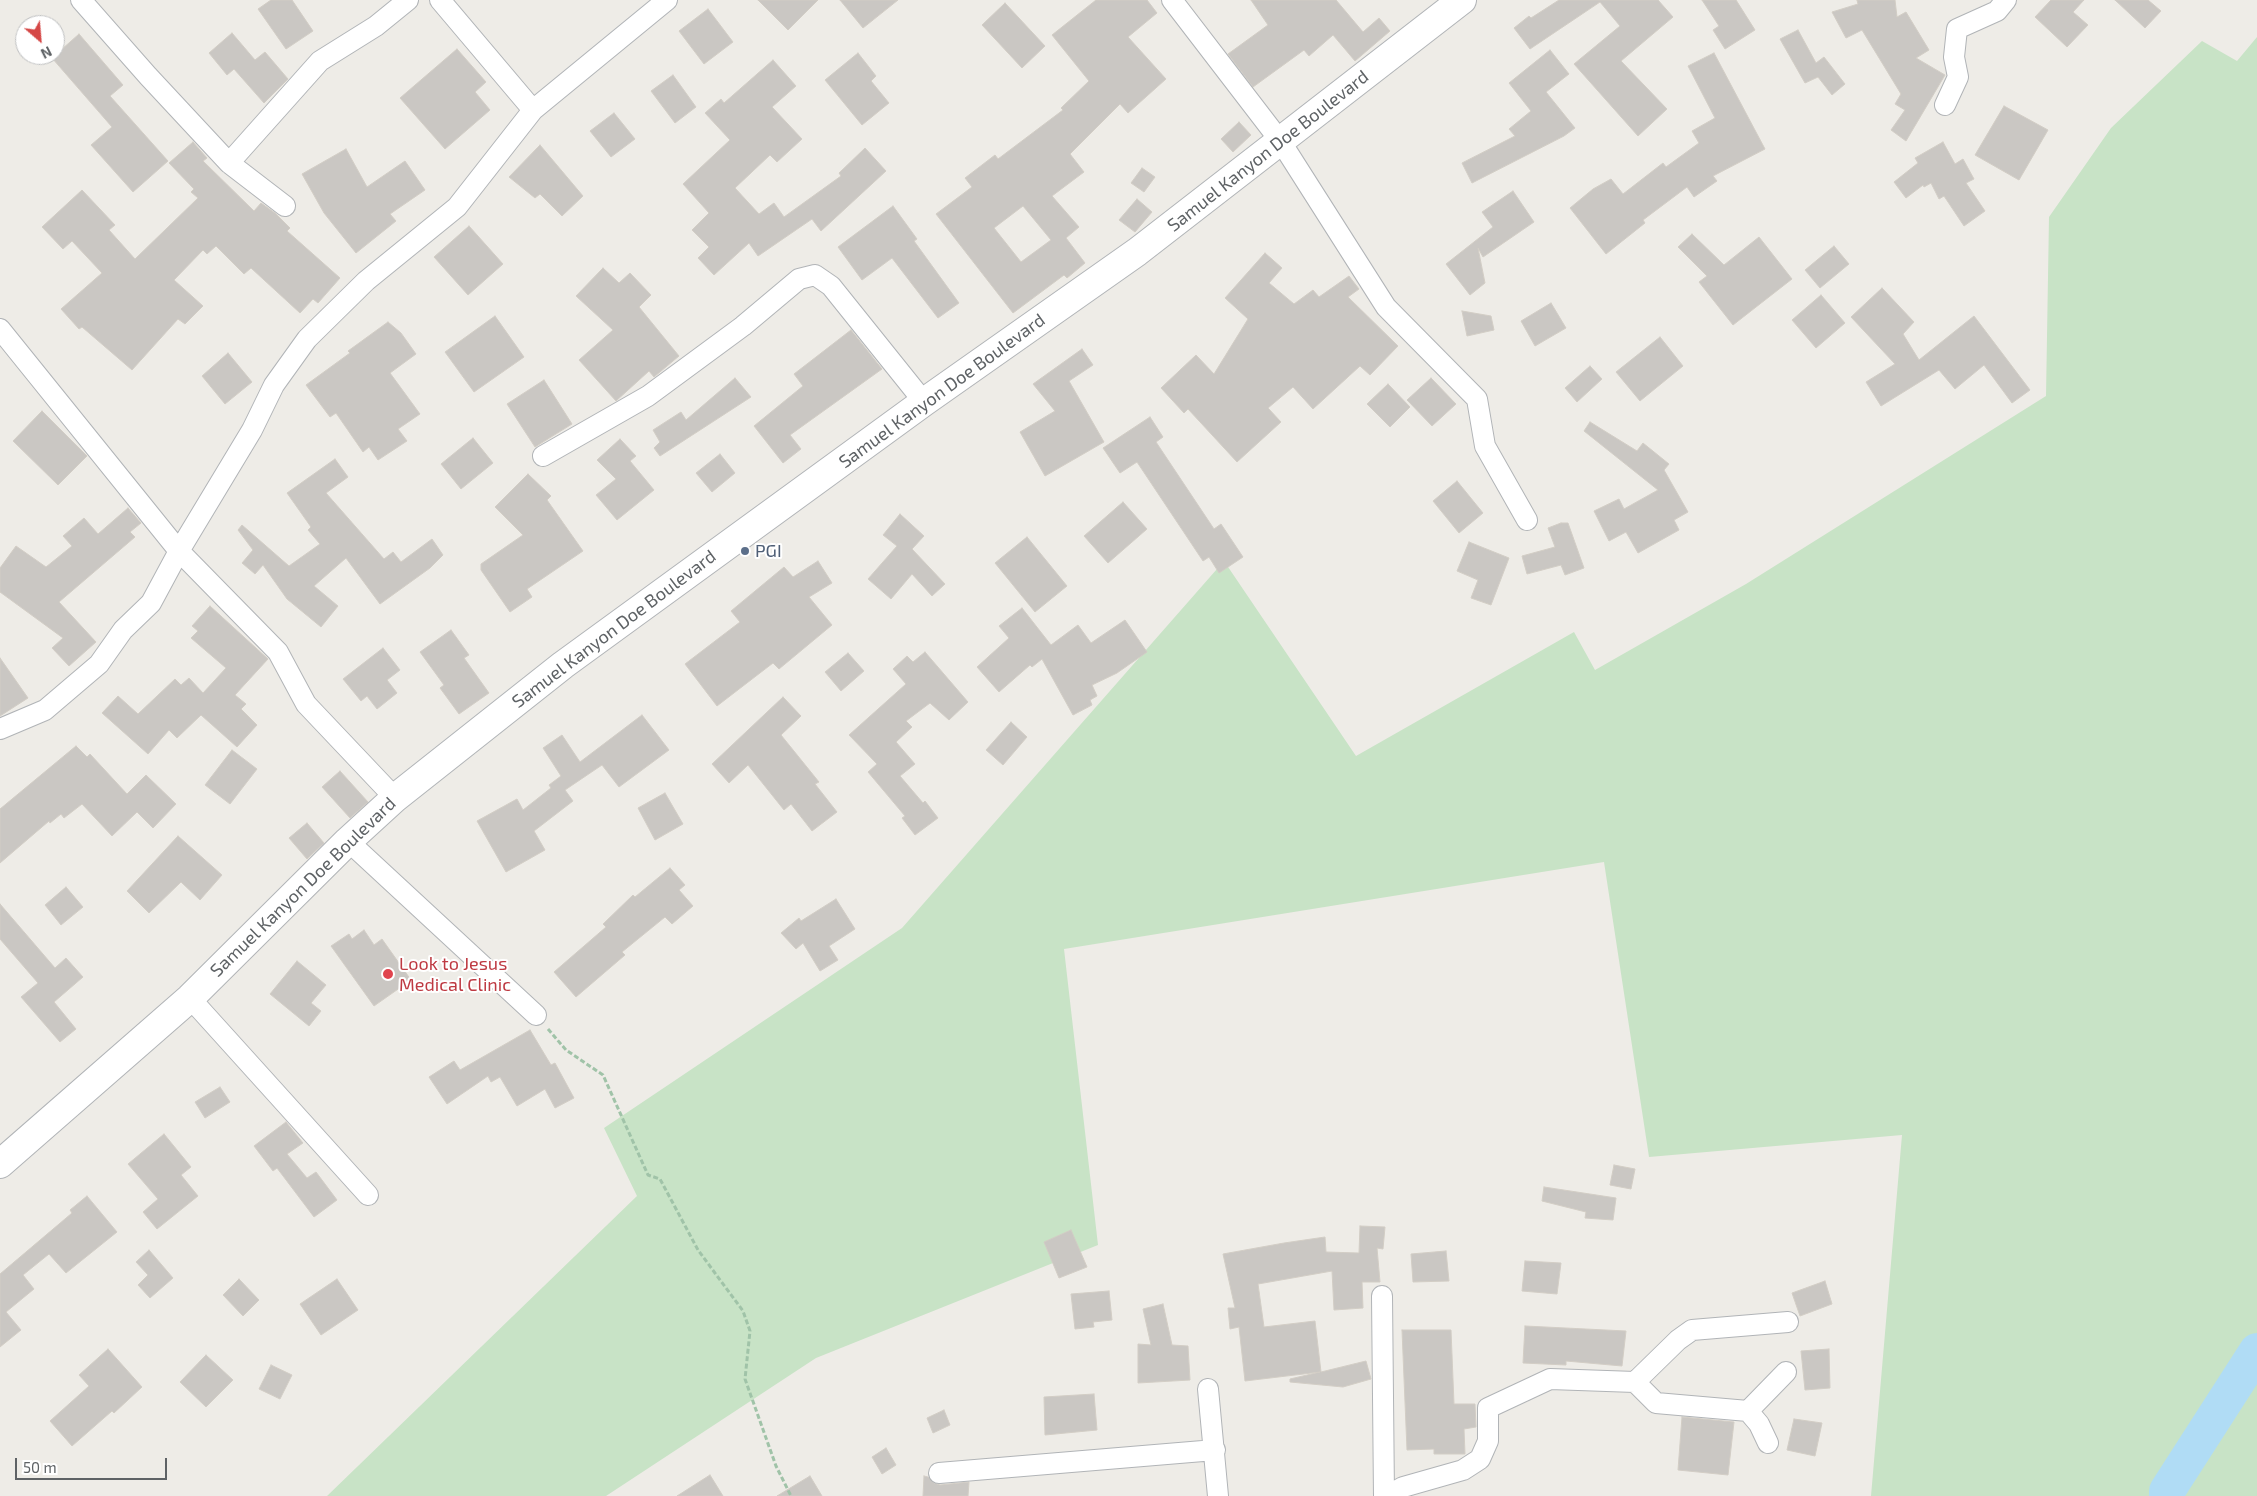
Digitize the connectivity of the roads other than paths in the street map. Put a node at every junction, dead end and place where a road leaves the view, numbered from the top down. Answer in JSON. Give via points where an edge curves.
{"nodes":[{"id":1,"x":81,"y":0,"type":"edge"},
{"id":2,"x":408,"y":0,"type":"edge"},
{"id":3,"x":440,"y":0,"type":"edge"},
{"id":4,"x":667,"y":0,"type":"edge"},
{"id":5,"x":1172,"y":0,"type":"edge"},
{"id":6,"x":1462,"y":0,"type":"edge"},
{"id":7,"x":2006,"y":0,"type":"edge"},
{"id":8,"x":1945,"y":104,"type":"dead end"},
{"id":9,"x":533,"y":110,"type":"junction"},
{"id":10,"x":1281,"y":142,"type":"junction"},
{"id":11,"x":229,"y":163,"type":"junction"},
{"id":12,"x":285,"y":206,"type":"dead end"},
{"id":13,"x":0,"y":329,"type":"edge"},
{"id":14,"x":924,"y":402,"type":"junction"},
{"id":15,"x":543,"y":456,"type":"dead end"},
{"id":16,"x":1527,"y":520,"type":"dead end"},
{"id":17,"x":179,"y":551,"type":"junction"},
{"id":18,"x":0,"y":729,"type":"edge"},
{"id":19,"x":394,"y":798,"type":"junction"},
{"id":20,"x":348,"y":841,"type":"junction"},
{"id":21,"x":190,"y":998,"type":"junction"},
{"id":22,"x":536,"y":1015,"type":"road end"},
{"id":23,"x":0,"y":1164,"type":"edge"},
{"id":24,"x":368,"y":1195,"type":"dead end"},
{"id":25,"x":1382,"y":1296,"type":"dead end"},
{"id":26,"x":1788,"y":1322,"type":"dead end"},
{"id":27,"x":1786,"y":1372,"type":"dead end"},
{"id":28,"x":1635,"y":1382,"type":"junction"},
{"id":29,"x":1208,"y":1390,"type":"dead end"},
{"id":30,"x":1748,"y":1412,"type":"junction"},
{"id":31,"x":1768,"y":1443,"type":"dead end"},
{"id":32,"x":1215,"y":1450,"type":"junction"},
{"id":33,"x":939,"y":1473,"type":"dead end"},
{"id":34,"x":1218,"y":1496,"type":"edge"},
{"id":35,"x":1386,"y":1496,"type":"edge"}],
"edges":[{"from":1,"to":11,"type":"street"},
{"from":2,"to":11,"type":"street","via":[[376,26],[320,61]]},
{"from":3,"to":9,"type":"street"},
{"from":4,"to":9,"type":"street"},
{"from":5,"to":10,"type":"street"},
{"from":6,"to":10,"type":"street","name":"Samuel Kanyon Doe Boulevard"},
{"from":7,"to":8,"type":"street","via":[[1997,11],[1957,29],[1954,57],[1958,77]]},
{"from":9,"to":17,"type":"street","via":[[457,207],[366,282],[307,339],[274,385],[252,430]]},
{"from":10,"to":14,"type":"street","name":"Samuel Kanyon Doe Boulevard","via":[[1137,252]]},
{"from":10,"to":16,"type":"street","via":[[1386,307],[1477,400],[1485,446]]},
{"from":11,"to":12,"type":"street"},
{"from":13,"to":17,"type":"street"},
{"from":14,"to":15,"type":"street","via":[[831,286],[815,275],[799,279],[743,326],[648,396]]},
{"from":14,"to":19,"type":"street","name":"Samuel Kanyon Doe Boulevard","via":[[563,665]]},
{"from":17,"to":18,"type":"street","via":[[151,602],[123,630],[99,664],[45,710]]},
{"from":17,"to":19,"type":"street","via":[[278,652],[306,704]]},
{"from":19,"to":20,"type":"street","name":"Samuel Kanyon Doe Boulevard"},
{"from":20,"to":21,"type":"street","name":"Samuel Kanyon Doe Boulevard"},
{"from":20,"to":22,"type":"street"},
{"from":21,"to":23,"type":"street","name":"Samuel Kanyon Doe Boulevard"},
{"from":21,"to":24,"type":"street"},
{"from":25,"to":35,"type":"street"},
{"from":26,"to":28,"type":"street","via":[[1692,1330]]},
{"from":27,"to":30,"type":"street"},
{"from":28,"to":30,"type":"street","via":[[1656,1403]]},
{"from":28,"to":35,"type":"street","via":[[1550,1379],[1501,1400],[1488,1408],[1488,1441],[1480,1458],[1463,1470],[1403,1487]]},
{"from":29,"to":32,"type":"street"},
{"from":30,"to":31,"type":"street","via":[[1759,1424]]},
{"from":32,"to":33,"type":"street"},
{"from":32,"to":34,"type":"street"}]}
